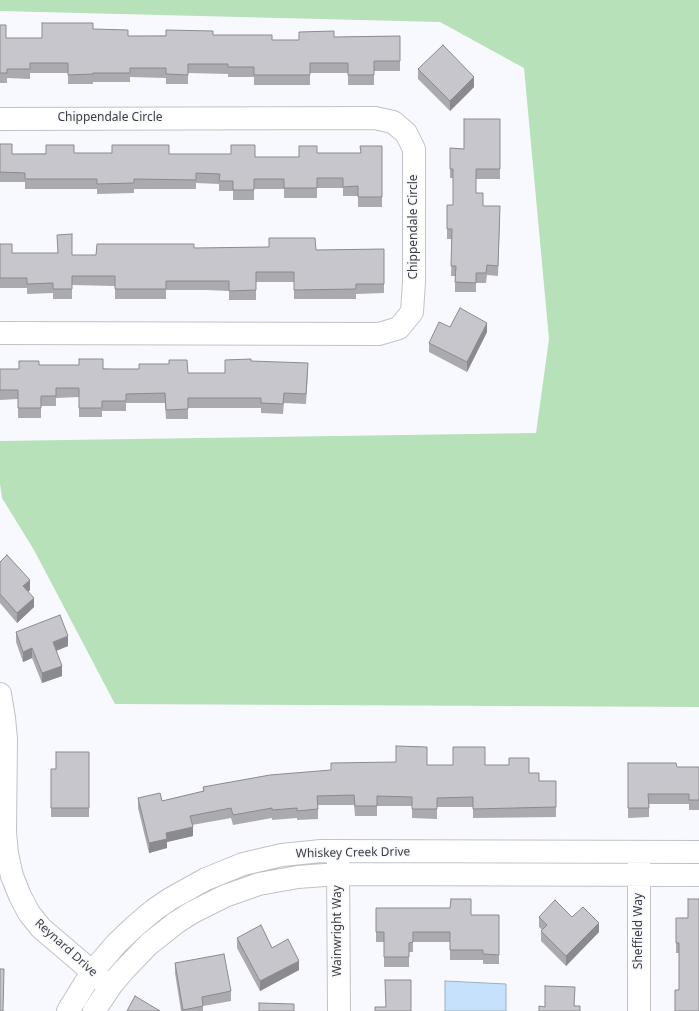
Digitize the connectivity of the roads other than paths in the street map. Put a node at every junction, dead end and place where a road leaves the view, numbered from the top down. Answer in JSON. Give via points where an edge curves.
{"nodes":[{"id":1,"x":0,"y":118,"type":"edge"},
{"id":2,"x":0,"y":333,"type":"edge"},
{"id":3,"x":0,"y":694,"type":"edge"},
{"id":4,"x":338,"y":851,"type":"junction"},
{"id":5,"x":639,"y":852,"type":"junction"},
{"id":6,"x":699,"y":852,"type":"edge"},
{"id":7,"x":338,"y":874,"type":"junction"},
{"id":8,"x":639,"y":875,"type":"junction"},
{"id":9,"x":699,"y":875,"type":"edge"},
{"id":10,"x":92,"y":972,"type":"junction"},
{"id":11,"x":110,"y":986,"type":"junction"},
{"id":12,"x":68,"y":1011,"type":"edge"},
{"id":13,"x":94,"y":1011,"type":"edge"},
{"id":14,"x":339,"y":1011,"type":"edge"},
{"id":15,"x":639,"y":1011,"type":"edge"}],
"edges":[{"from":1,"to":2,"type":"street","name":"Chippendale Circle","via":[[375,118],[392,122],[406,133],[414,149],[414,282],[412,312],[399,328],[379,334]]},
{"from":3,"to":10,"type":"street","name":"Reynard Drive","via":[[6,739],[5,832],[12,876],[29,913],[41,928]]},
{"from":4,"to":5,"type":"street","name":"Whiskey Creek Drive"},
{"from":4,"to":7,"type":"street","name":"Wainwright Way"},
{"from":4,"to":10,"type":"street","name":"Whiskey Creek Drive","via":[[282,855],[243,864],[206,879],[154,910],[117,943]]},
{"from":5,"to":6,"type":"street","name":"Whiskey Creek Drive"},
{"from":5,"to":8,"type":"street","name":"Sheffield Way"},
{"from":7,"to":8,"type":"street","name":"Whiskey Creek Drive"},
{"from":7,"to":11,"type":"street","name":"Whiskey Creek Drive","via":[[298,877],[259,884],[225,896],[192,912],[149,944]]},
{"from":7,"to":14,"type":"street","name":"Wainwright Way"},
{"from":8,"to":9,"type":"street","name":"Whiskey Creek Drive"},
{"from":8,"to":15,"type":"street","name":"Sheffield Way"},
{"from":10,"to":11,"type":"street","name":"Reynard Drive"},
{"from":10,"to":12,"type":"street","name":"Whiskey Creek Drive"},
{"from":11,"to":13,"type":"street","name":"Whiskey Creek Drive"}]}
